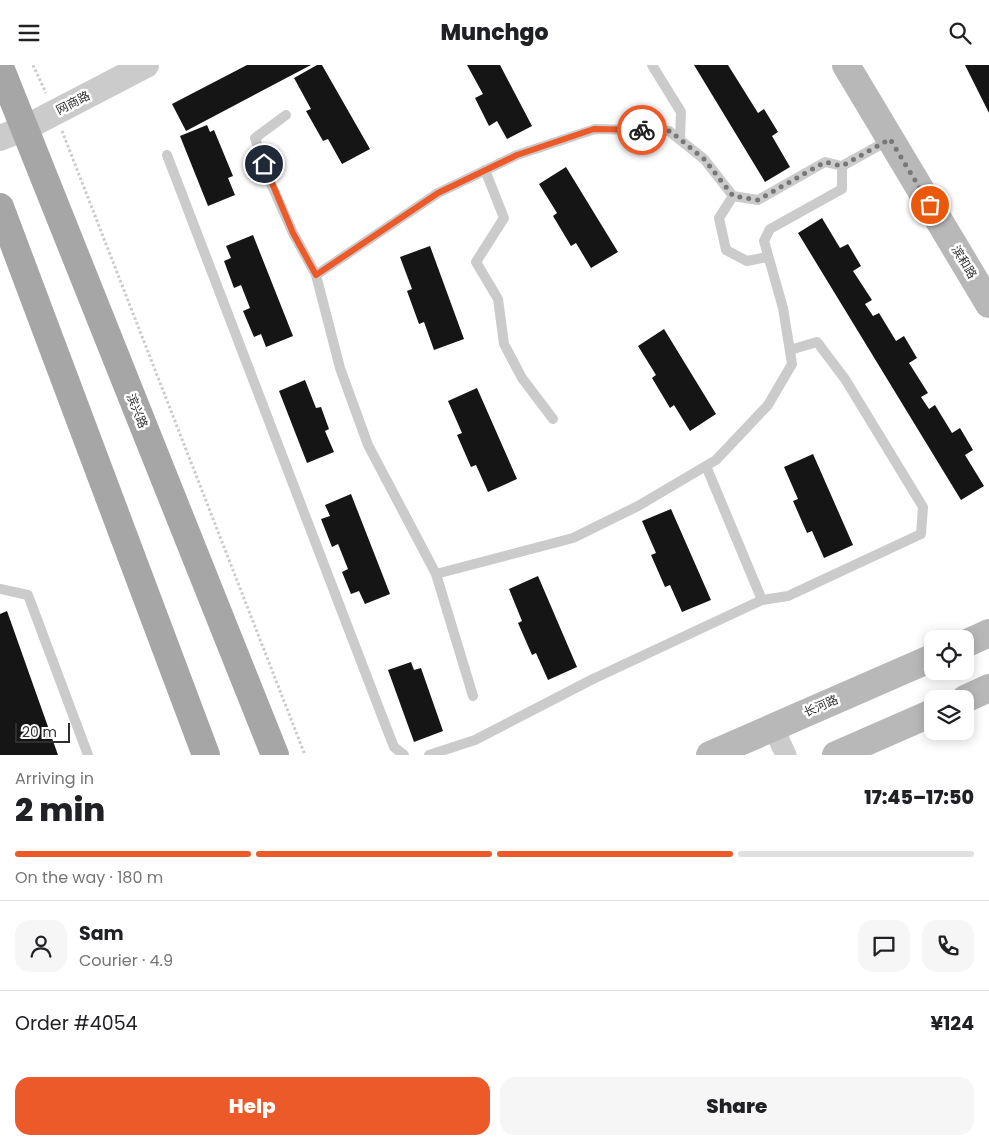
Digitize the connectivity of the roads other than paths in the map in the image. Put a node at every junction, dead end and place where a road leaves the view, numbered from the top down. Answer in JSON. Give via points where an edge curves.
{"nodes":[{"id":1,"x":146,"y":65,"type":"edge"},
{"id":2,"x":652,"y":65,"type":"edge"},
{"id":3,"x":846,"y":65,"type":"edge"},
{"id":4,"x":0,"y":67,"type":"edge"},
{"id":5,"x":286,"y":115,"type":"dead end"},
{"id":6,"x":25,"y":128,"type":"junction"},
{"id":7,"x":0,"y":138,"type":"edge"},
{"id":8,"x":680,"y":139,"type":"junction"},
{"id":9,"x":890,"y":139,"type":"junction"},
{"id":10,"x":167,"y":155,"type":"dead end"},
{"id":11,"x":842,"y":166,"type":"junction"},
{"id":12,"x":485,"y":171,"type":"junction"},
{"id":13,"x":733,"y":196,"type":"junction"},
{"id":14,"x":0,"y":207,"type":"edge"},
{"id":15,"x":767,"y":257,"type":"junction"},
{"id":16,"x":316,"y":275,"type":"junction"},
{"id":17,"x":989,"y":304,"type":"edge"},
{"id":18,"x":790,"y":350,"type":"junction"},
{"id":19,"x":554,"y":419,"type":"dead end"},
{"id":20,"x":706,"y":465,"type":"junction"},
{"id":21,"x":436,"y":574,"type":"junction"},
{"id":22,"x":0,"y":589,"type":"edge"},
{"id":23,"x":762,"y":600,"type":"junction"},
{"id":24,"x":989,"y":633,"type":"edge"},
{"id":25,"x":974,"y":640,"type":"edge"},
{"id":26,"x":924,"y":661,"type":"edge"},
{"id":27,"x":989,"y":688,"type":"edge"},
{"id":28,"x":974,"y":695,"type":"edge"},
{"id":29,"x":473,"y":696,"type":"dead end"},
{"id":30,"x":924,"y":716,"type":"edge"},
{"id":31,"x":773,"y":727,"type":"junction"},
{"id":32,"x":88,"y":755,"type":"edge"},
{"id":33,"x":206,"y":755,"type":"edge"},
{"id":34,"x":274,"y":755,"type":"edge"},
{"id":35,"x":404,"y":755,"type":"edge"},
{"id":36,"x":429,"y":755,"type":"edge"},
{"id":37,"x":710,"y":755,"type":"edge"},
{"id":38,"x":786,"y":755,"type":"edge"},
{"id":39,"x":836,"y":755,"type":"edge"}],
"edges":[{"from":1,"to":6,"type":"street","name":"网商路"},
{"from":2,"to":8,"type":"lane","via":[[681,112]]},
{"from":3,"to":9,"type":"main road","name":"滨和路"},
{"from":4,"to":6,"type":"main road","name":"滨兴路"},
{"from":5,"to":16,"type":"lane","via":[[255,138],[268,177]]},
{"from":6,"to":7,"type":"street","name":"网商路"},
{"from":6,"to":34,"type":"main road","name":"滨兴路"},
{"from":8,"to":12,"type":"lane","via":[[670,131],[594,129],[517,155]]},
{"from":8,"to":13,"type":"lane","via":[[704,159]]},
{"from":9,"to":11,"type":"lane"},
{"from":9,"to":17,"type":"main road","name":"滨和路"},
{"from":10,"to":35,"type":"lane","via":[[394,747]]},
{"from":11,"to":13,"type":"lane","via":[[825,162],[758,200]]},
{"from":11,"to":15,"type":"lane","via":[[842,189],[770,229],[764,241]]},
{"from":12,"to":16,"type":"lane","via":[[438,193]]},
{"from":12,"to":19,"type":"lane","via":[[504,218],[476,262],[498,299],[504,344],[522,378]]},
{"from":13,"to":15,"type":"lane","via":[[719,218],[726,250],[747,261]]},
{"from":14,"to":33,"type":"main road"},
{"from":15,"to":18,"type":"lane","via":[[783,307]]},
{"from":16,"to":21,"type":"lane","via":[[340,368],[368,445]]},
{"from":18,"to":20,"type":"lane","via":[[792,364],[768,405],[716,460]]},
{"from":18,"to":23,"type":"lane","via":[[817,342],[845,379],[922,507],[921,534],[788,596]]},
{"from":20,"to":21,"type":"lane","via":[[638,506],[573,538]]},
{"from":20,"to":23,"type":"lane"},
{"from":21,"to":29,"type":"lane"},
{"from":22,"to":32,"type":"lane","via":[[28,595]]},
{"from":23,"to":36,"type":"lane","via":[[593,679],[475,740]]},
{"from":24,"to":25,"type":"main road"},
{"from":26,"to":31,"type":"main road","name":"长河路"},
{"from":27,"to":28,"type":"main road"},
{"from":30,"to":39,"type":"main road"},
{"from":31,"to":37,"type":"main road","name":"长河路"},
{"from":31,"to":38,"type":"street"}]}
